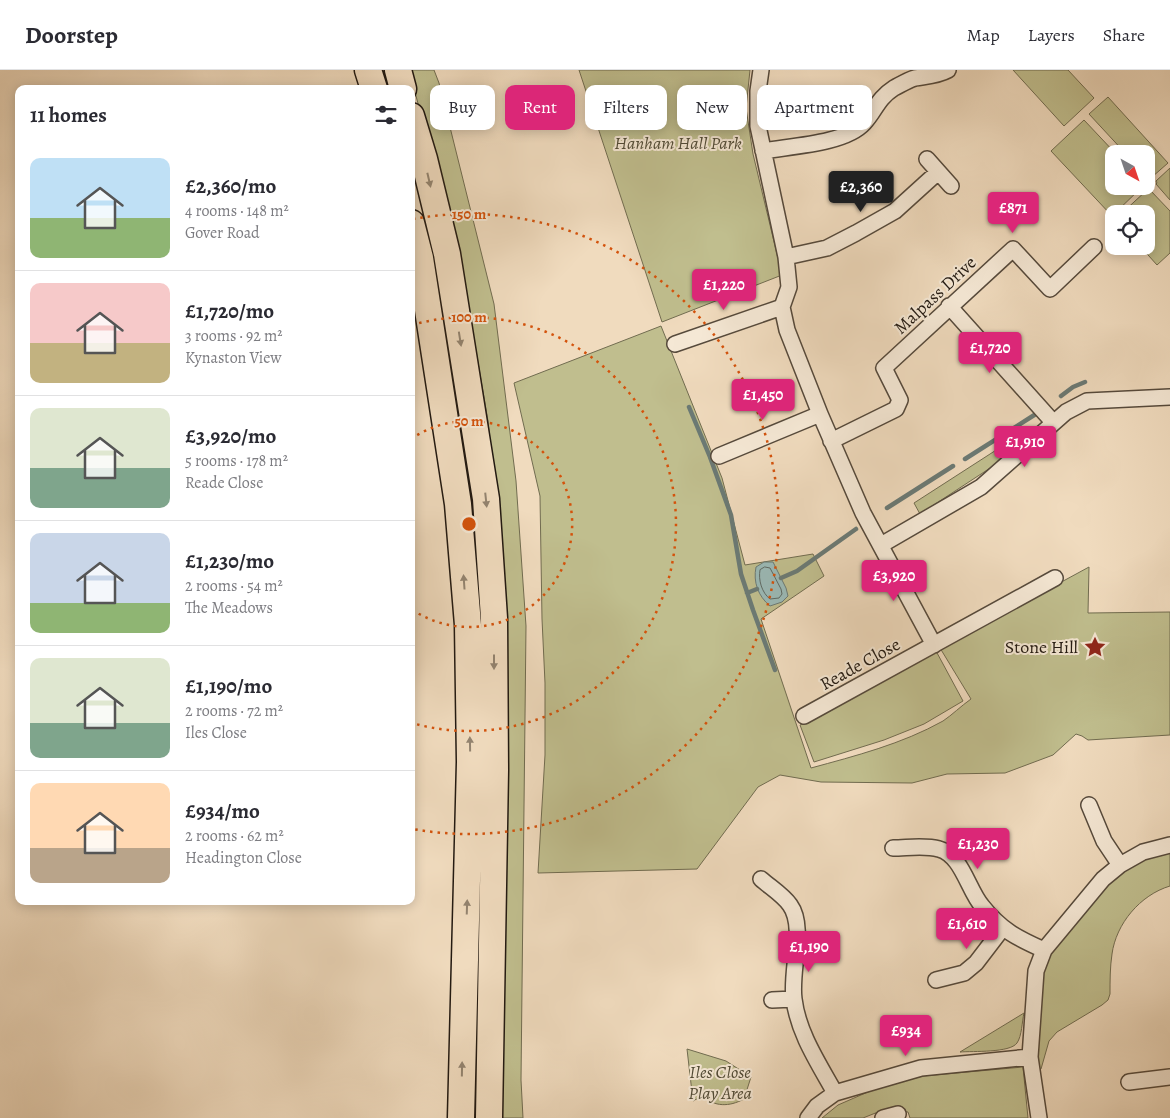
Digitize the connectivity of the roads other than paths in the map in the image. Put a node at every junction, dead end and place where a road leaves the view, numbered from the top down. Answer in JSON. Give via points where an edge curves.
{"nodes":[{"id":1,"x":368,"y":70,"type":"edge"},
{"id":2,"x":398,"y":70,"type":"edge"},
{"id":3,"x":761,"y":70,"type":"edge"},
{"id":4,"x":948,"y":70,"type":"edge"},
{"id":5,"x":373,"y":85,"type":"edge"},
{"id":6,"x":402,"y":85,"type":"edge"},
{"id":7,"x":415,"y":129,"type":"edge"},
{"id":8,"x":762,"y":151,"type":"junction"},
{"id":9,"x":927,"y":159,"type":"dead end"},
{"id":10,"x":938,"y":172,"type":"junction"},
{"id":11,"x":951,"y":186,"type":"dead end"},
{"id":12,"x":415,"y":239,"type":"edge"},
{"id":13,"x":1094,"y":247,"type":"dead end"},
{"id":14,"x":786,"y":257,"type":"junction"},
{"id":15,"x":949,"y":306,"type":"junction"},
{"id":16,"x":782,"y":307,"type":"junction"},
{"id":17,"x":675,"y":344,"type":"dead end"},
{"id":18,"x":1170,"y":397,"type":"edge"},
{"id":19,"x":820,"y":414,"type":"junction"},
{"id":20,"x":1053,"y":422,"type":"junction"},
{"id":21,"x":831,"y":441,"type":"junction"},
{"id":22,"x":719,"y":456,"type":"dead end"},
{"id":23,"x":881,"y":545,"type":"junction"},
{"id":24,"x":1055,"y":578,"type":"dead end"},
{"id":25,"x":934,"y":644,"type":"junction"},
{"id":26,"x":804,"y":716,"type":"dead end"},
{"id":27,"x":1089,"y":805,"type":"dead end"},
{"id":28,"x":1170,"y":844,"type":"edge"},
{"id":29,"x":893,"y":848,"type":"dead end"},
{"id":30,"x":1120,"y":865,"type":"junction"},
{"id":31,"x":761,"y":879,"type":"dead end"},
{"id":32,"x":1002,"y":928,"type":"junction"},
{"id":33,"x":1044,"y":950,"type":"junction"},
{"id":34,"x":936,"y":980,"type":"dead end"},
{"id":35,"x":794,"y":999,"type":"junction"},
{"id":36,"x":772,"y":1000,"type":"dead end"},
{"id":37,"x":1030,"y":1057,"type":"junction"},
{"id":38,"x":1170,"y":1077,"type":"edge"},
{"id":39,"x":1129,"y":1082,"type":"dead end"},
{"id":40,"x":835,"y":1094,"type":"junction"},
{"id":41,"x":898,"y":1114,"type":"dead end"},
{"id":42,"x":461,"y":1118,"type":"edge"},
{"id":43,"x":489,"y":1118,"type":"edge"},
{"id":44,"x":808,"y":1118,"type":"edge"},
{"id":45,"x":883,"y":1118,"type":"edge"},
{"id":46,"x":1039,"y":1118,"type":"edge"}],
"edges":[{"from":1,"to":5,"type":"highway"},
{"from":2,"to":6,"type":"highway"},
{"from":3,"to":8,"type":"street","via":[[758,126]]},
{"from":4,"to":8,"type":"street","via":[[912,79],[893,89],[877,102],[865,123],[852,133],[835,139]]},
{"from":7,"to":43,"type":"highway","one_way":true,"via":[[447,254],[486,498],[494,618],[495,770]]},
{"from":8,"to":14,"type":"street"},
{"from":9,"to":10,"type":"street"},
{"from":10,"to":11,"type":"street"},
{"from":10,"to":14,"type":"street","via":[[895,211],[827,248]]},
{"from":42,"to":12,"type":"highway","one_way":true,"via":[[470,762],[468,626],[458,504]]},
{"from":13,"to":15,"type":"street","name":"Malpass Drive","via":[[1050,289],[1013,249]]},
{"from":14,"to":16,"type":"street","via":[[789,287]]},
{"from":15,"to":20,"type":"street"},
{"from":15,"to":21,"type":"street","name":"Malpass Drive","via":[[884,368],[900,400],[896,409]]},
{"from":16,"to":17,"type":"street"},
{"from":16,"to":19,"type":"street","via":[[787,330]]},
{"from":18,"to":20,"type":"street","via":[[1087,401]]},
{"from":19,"to":21,"type":"street"},
{"from":19,"to":22,"type":"street"},
{"from":20,"to":23,"type":"street","via":[[981,487]]},
{"from":21,"to":23,"type":"street"},
{"from":23,"to":25,"type":"street"},
{"from":24,"to":25,"type":"street","name":"Reade Close"},
{"from":25,"to":26,"type":"street","name":"Reade Close"},
{"from":27,"to":30,"type":"street","via":[[1104,841]]},
{"from":28,"to":30,"type":"street","via":[[1143,852]]},
{"from":29,"to":32,"type":"street","via":[[940,849],[955,858],[981,905]]},
{"from":30,"to":33,"type":"street","via":[[1103,879]]},
{"from":31,"to":35,"type":"street","via":[[789,903],[795,913],[798,937]]},
{"from":32,"to":33,"type":"street"},
{"from":32,"to":34,"type":"street","via":[[976,963],[964,973]]},
{"from":33,"to":37,"type":"street","via":[[1036,971]]},
{"from":35,"to":36,"type":"street"},
{"from":35,"to":40,"type":"street","via":[[810,1049]]},
{"from":37,"to":40,"type":"street","via":[[921,1068]]},
{"from":37,"to":46,"type":"street"},
{"from":38,"to":39,"type":"street"},
{"from":40,"to":44,"type":"street","via":[[817,1106]]},
{"from":41,"to":45,"type":"street"}]}
